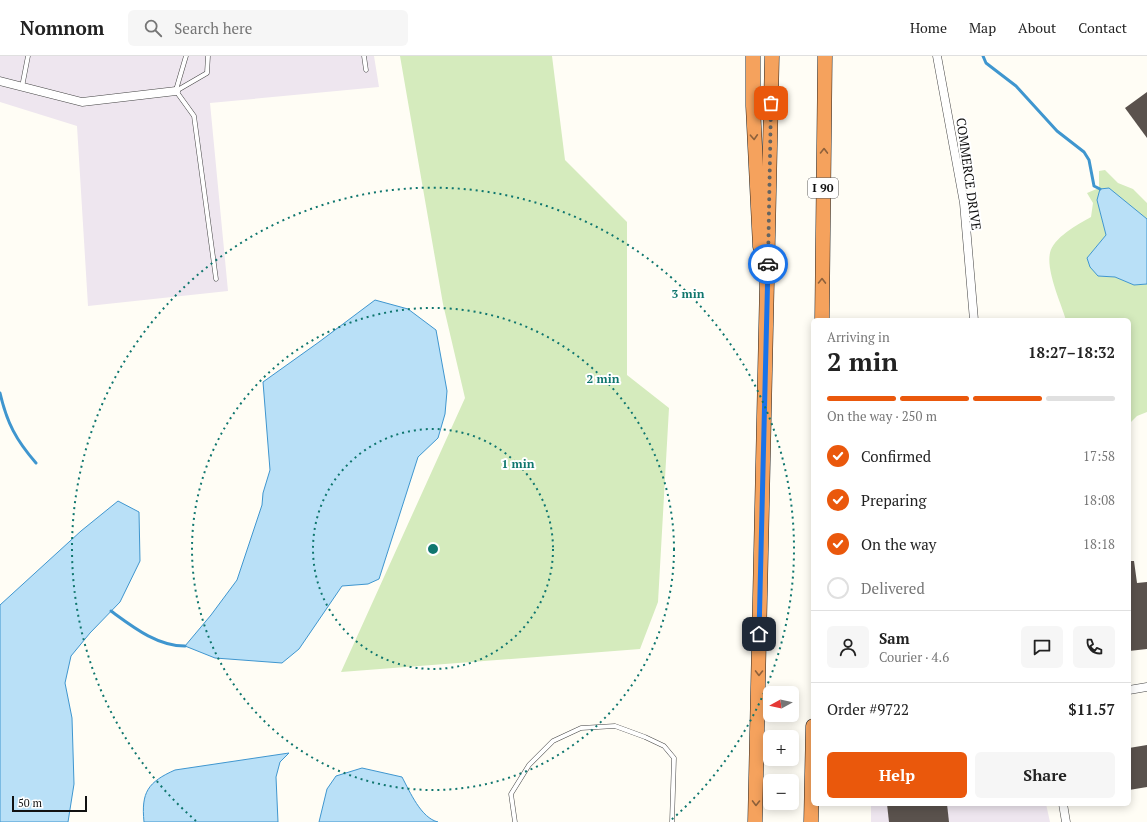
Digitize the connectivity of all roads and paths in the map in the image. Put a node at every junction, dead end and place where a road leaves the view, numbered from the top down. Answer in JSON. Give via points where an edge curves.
{"nodes":[{"id":1,"x":28,"y":56,"type":"edge"},
{"id":2,"x":186,"y":56,"type":"edge"},
{"id":3,"x":208,"y":56,"type":"edge"},
{"id":4,"x":364,"y":56,"type":"edge"},
{"id":5,"x":753,"y":56,"type":"edge"},
{"id":6,"x":772,"y":56,"type":"edge"},
{"id":7,"x":825,"y":56,"type":"edge"},
{"id":8,"x":937,"y":56,"type":"edge"},
{"id":9,"x":366,"y":70,"type":"dead end"},
{"id":10,"x":0,"y":81,"type":"edge"},
{"id":11,"x":22,"y":87,"type":"junction"},
{"id":12,"x":176,"y":91,"type":"junction"},
{"id":13,"x":216,"y":279,"type":"dead end"},
{"id":14,"x":822,"y":318,"type":"edge"},
{"id":15,"x":974,"y":318,"type":"edge"},
{"id":16,"x":765,"y":368,"type":"junction"},
{"id":17,"x":1147,"y":687,"type":"edge"},
{"id":18,"x":1131,"y":690,"type":"edge"},
{"id":19,"x":811,"y":806,"type":"edge"},
{"id":20,"x":1063,"y":806,"type":"edge"},
{"id":21,"x":515,"y":822,"type":"edge"},
{"id":22,"x":672,"y":822,"type":"edge"},
{"id":23,"x":755,"y":822,"type":"edge"},
{"id":24,"x":811,"y":822,"type":"edge"},
{"id":25,"x":1066,"y":822,"type":"edge"}],
"edges":[{"from":1,"to":11,"type":"lane"},
{"from":2,"to":12,"type":"lane"},
{"from":3,"to":12,"type":"lane","via":[[206,73]]},
{"from":4,"to":9,"type":"lane"},
{"from":5,"to":16,"type":"highway","one_way":true},
{"from":6,"to":16,"type":"highway"},
{"from":14,"to":7,"type":"highway","number":"I 90","one_way":true},
{"from":8,"to":15,"type":"street","name":"COMMERCE DRIVE","via":[[964,203]]},
{"from":10,"to":11,"type":"street"},
{"from":11,"to":12,"type":"street","via":[[82,102]]},
{"from":12,"to":13,"type":"lane","via":[[194,116]]},
{"from":16,"to":23,"type":"highway","one_way":true},
{"from":17,"to":18,"type":"street"},
{"from":19,"to":24,"type":"highway"},
{"from":20,"to":25,"type":"street"},
{"from":21,"to":22,"type":"lane","via":[[511,794],[534,760],[553,741],[581,728],[615,726],[664,746],[674,758]]}]}
